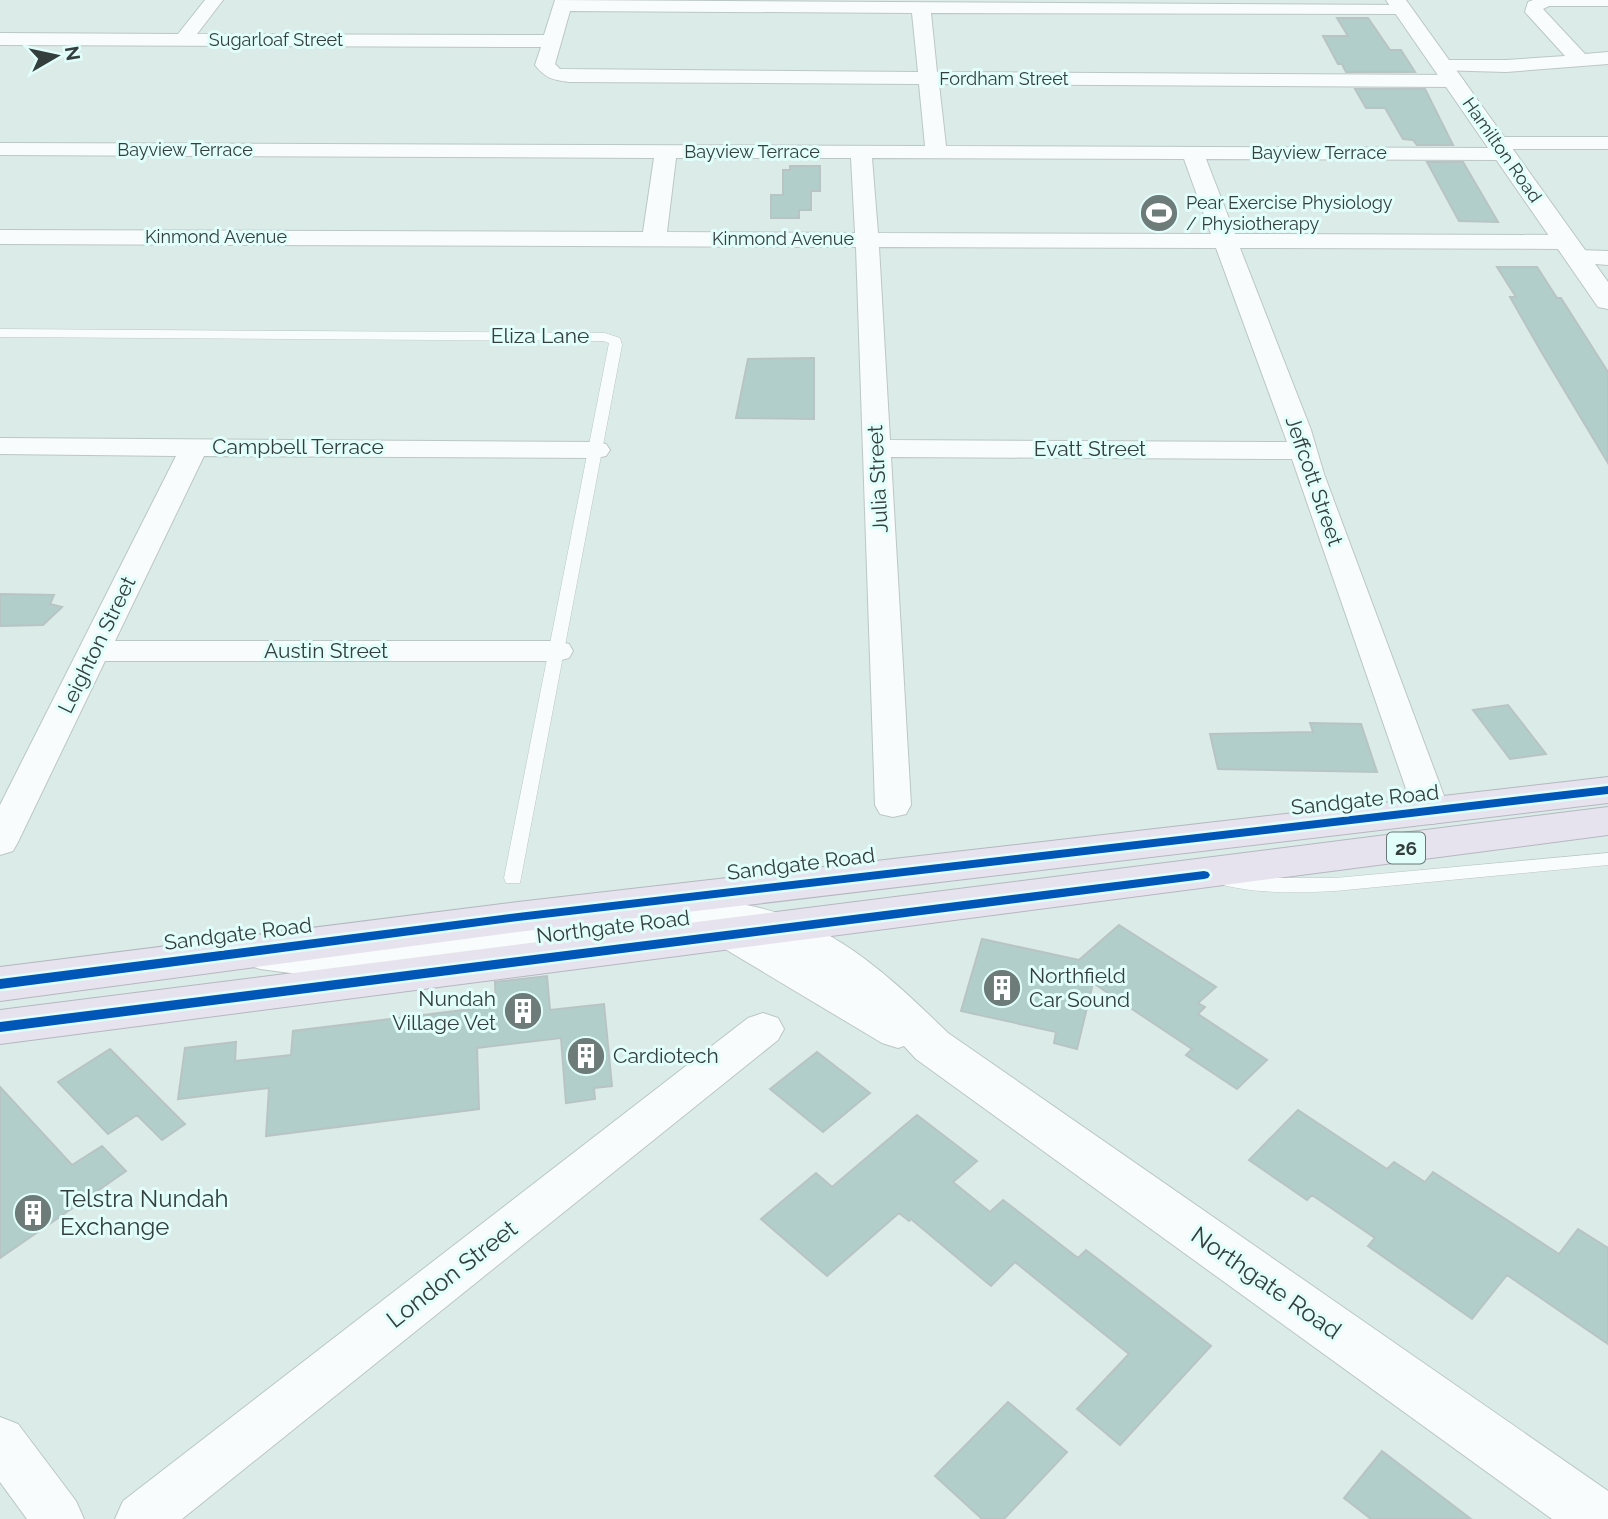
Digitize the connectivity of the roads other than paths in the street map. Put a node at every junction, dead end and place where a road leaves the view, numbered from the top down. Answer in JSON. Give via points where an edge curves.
{"nodes":[{"id":1,"x":214,"y":0,"type":"edge"},
{"id":2,"x":1608,"y":1,"type":"edge"},
{"id":3,"x":563,"y":3,"type":"edge"},
{"id":4,"x":920,"y":4,"type":"edge"},
{"id":5,"x":1400,"y":5,"type":"edge"},
{"id":6,"x":0,"y":39,"type":"edge"},
{"id":7,"x":184,"y":39,"type":"junction"},
{"id":8,"x":551,"y":41,"type":"junction"},
{"id":9,"x":1608,"y":58,"type":"edge"},
{"id":10,"x":1579,"y":59,"type":"junction"},
{"id":11,"x":1449,"y":74,"type":"junction"},
{"id":12,"x":928,"y":79,"type":"junction"},
{"id":13,"x":1608,"y":143,"type":"edge"},
{"id":14,"x":1501,"y":148,"type":"junction"},
{"id":15,"x":0,"y":149,"type":"edge"},
{"id":16,"x":666,"y":152,"type":"junction"},
{"id":17,"x":861,"y":152,"type":"junction"},
{"id":18,"x":936,"y":152,"type":"junction"},
{"id":19,"x":1192,"y":152,"type":"junction"},
{"id":20,"x":0,"y":237,"type":"edge"},
{"id":21,"x":654,"y":239,"type":"junction"},
{"id":22,"x":867,"y":239,"type":"junction"},
{"id":23,"x":1225,"y":241,"type":"junction"},
{"id":24,"x":1572,"y":250,"type":"junction"},
{"id":25,"x":1608,"y":258,"type":"edge"},
{"id":26,"x":1608,"y":301,"type":"edge"},
{"id":27,"x":0,"y":333,"type":"edge"},
{"id":28,"x":0,"y":446,"type":"edge"},
{"id":29,"x":194,"y":447,"type":"junction"},
{"id":30,"x":876,"y":448,"type":"junction"},
{"id":31,"x":596,"y":450,"type":"junction"},
{"id":32,"x":1303,"y":451,"type":"junction"},
{"id":33,"x":94,"y":651,"type":"junction"},
{"id":34,"x":557,"y":651,"type":"junction"},
{"id":35,"x":1608,"y":790,"type":"edge"},
{"id":36,"x":892,"y":805,"type":"dead end"},
{"id":37,"x":1432,"y":812,"type":"junction"},
{"id":38,"x":1608,"y":821,"type":"edge"},
{"id":39,"x":0,"y":842,"type":"edge"},
{"id":40,"x":1608,"y":859,"type":"edge"},
{"id":41,"x":1204,"y":875,"type":"junction"},
{"id":42,"x":513,"y":878,"type":"dead end"},
{"id":43,"x":784,"y":929,"type":"junction"},
{"id":44,"x":735,"y":934,"type":"junction"},
{"id":45,"x":252,"y":952,"type":"junction"},
{"id":46,"x":5,"y":979,"type":"edge"},
{"id":47,"x":0,"y":1027,"type":"edge"},
{"id":48,"x":763,"y":1029,"type":"dead end"},
{"id":49,"x":932,"y":1046,"type":"junction"},
{"id":50,"x":0,"y":1441,"type":"edge"},
{"id":51,"x":58,"y":1519,"type":"edge"},
{"id":52,"x":141,"y":1519,"type":"edge"},
{"id":53,"x":1600,"y":1519,"type":"edge"}],
"edges":[{"from":1,"to":7,"type":"street"},
{"from":2,"to":10,"type":"street","via":[[1547,1],[1534,6],[1534,12]]},
{"from":3,"to":4,"type":"street"},
{"from":3,"to":8,"type":"street"},
{"from":4,"to":5,"type":"street"},
{"from":4,"to":12,"type":"street"},
{"from":5,"to":11,"type":"street","name":"Hamilton Road"},
{"from":6,"to":7,"type":"street","name":"Sugarloaf Street"},
{"from":7,"to":8,"type":"street","name":"Sugarloaf Street"},
{"from":8,"to":12,"type":"street","name":"Fordham Street","via":[[545,65],[554,74]]},
{"from":9,"to":10,"type":"street","name":"Fordham Street"},
{"from":10,"to":11,"type":"street","name":"Fordham Street"},
{"from":11,"to":12,"type":"street","name":"Fordham Street"},
{"from":11,"to":14,"type":"street","name":"Hamilton Road"},
{"from":12,"to":18,"type":"street"},
{"from":13,"to":14,"type":"street","name":"Bayview Terrace"},
{"from":14,"to":19,"type":"street","name":"Bayview Terrace"},
{"from":14,"to":24,"type":"street","name":"Hamilton Road"},
{"from":15,"to":16,"type":"street","name":"Bayview Terrace"},
{"from":16,"to":17,"type":"street","name":"Bayview Terrace"},
{"from":16,"to":21,"type":"street"},
{"from":17,"to":18,"type":"street","name":"Bayview Terrace"},
{"from":17,"to":22,"type":"street","name":"Julia Street"},
{"from":18,"to":19,"type":"street","name":"Bayview Terrace"},
{"from":19,"to":23,"type":"street","name":"Jeffcott Street"},
{"from":20,"to":21,"type":"street","name":"Kinmond Avenue"},
{"from":21,"to":22,"type":"street","name":"Kinmond Avenue"},
{"from":22,"to":23,"type":"street","name":"Kinmond Avenue"},
{"from":22,"to":30,"type":"street","name":"Julia Street"},
{"from":23,"to":24,"type":"street","name":"Kinmond Avenue"},
{"from":23,"to":32,"type":"street","name":"Jeffcott Street"},
{"from":24,"to":25,"type":"street","name":"Kinmond Avenue"},
{"from":24,"to":26,"type":"street","name":"Hamilton Road"},
{"from":27,"to":31,"type":"lane","name":"Eliza Lane","via":[[609,337],[616,345]]},
{"from":28,"to":29,"type":"street","name":"Campbell Terrace"},
{"from":29,"to":31,"type":"street","name":"Campbell Terrace"},
{"from":29,"to":33,"type":"street","name":"Leighton Street"},
{"from":30,"to":32,"type":"street","name":"Evatt Street"},
{"from":30,"to":36,"type":"street","name":"Julia Street"},
{"from":31,"to":34,"type":"lane","name":"Eliza Lane"},
{"from":32,"to":37,"type":"street","name":"Jeffcott Street"},
{"from":33,"to":34,"type":"street","name":"Austin Street"},
{"from":33,"to":39,"type":"street","name":"Leighton Street"},
{"from":34,"to":42,"type":"lane","name":"Eliza Lane"},
{"from":35,"to":37,"type":"highway","name":"Sandgate Road","number":"26"},
{"from":37,"to":45,"type":"highway","name":"Sandgate Road","number":"26","via":[[884,873]]},
{"from":38,"to":41,"type":"highway","number":"26"},
{"from":40,"to":41,"type":"lane","via":[[1321,886],[1265,886]]},
{"from":41,"to":43,"type":"highway","number":"26"},
{"from":43,"to":44,"type":"highway","number":"26"},
{"from":43,"to":45,"type":"street","name":"Northgate Road","via":[[711,915],[329,962]]},
{"from":43,"to":49,"type":"street","name":"Northgate Road","via":[[847,966]]},
{"from":44,"to":47,"type":"highway","number":"26"},
{"from":44,"to":49,"type":"street","name":"Northgate Road","via":[[881,1022]]},
{"from":45,"to":46,"type":"highway","name":"Sandgate Road","number":"26"},
{"from":48,"to":52,"type":"street","name":"London Street"},
{"from":49,"to":53,"type":"street","name":"Northgate Road"},
{"from":50,"to":51,"type":"street"}]}
